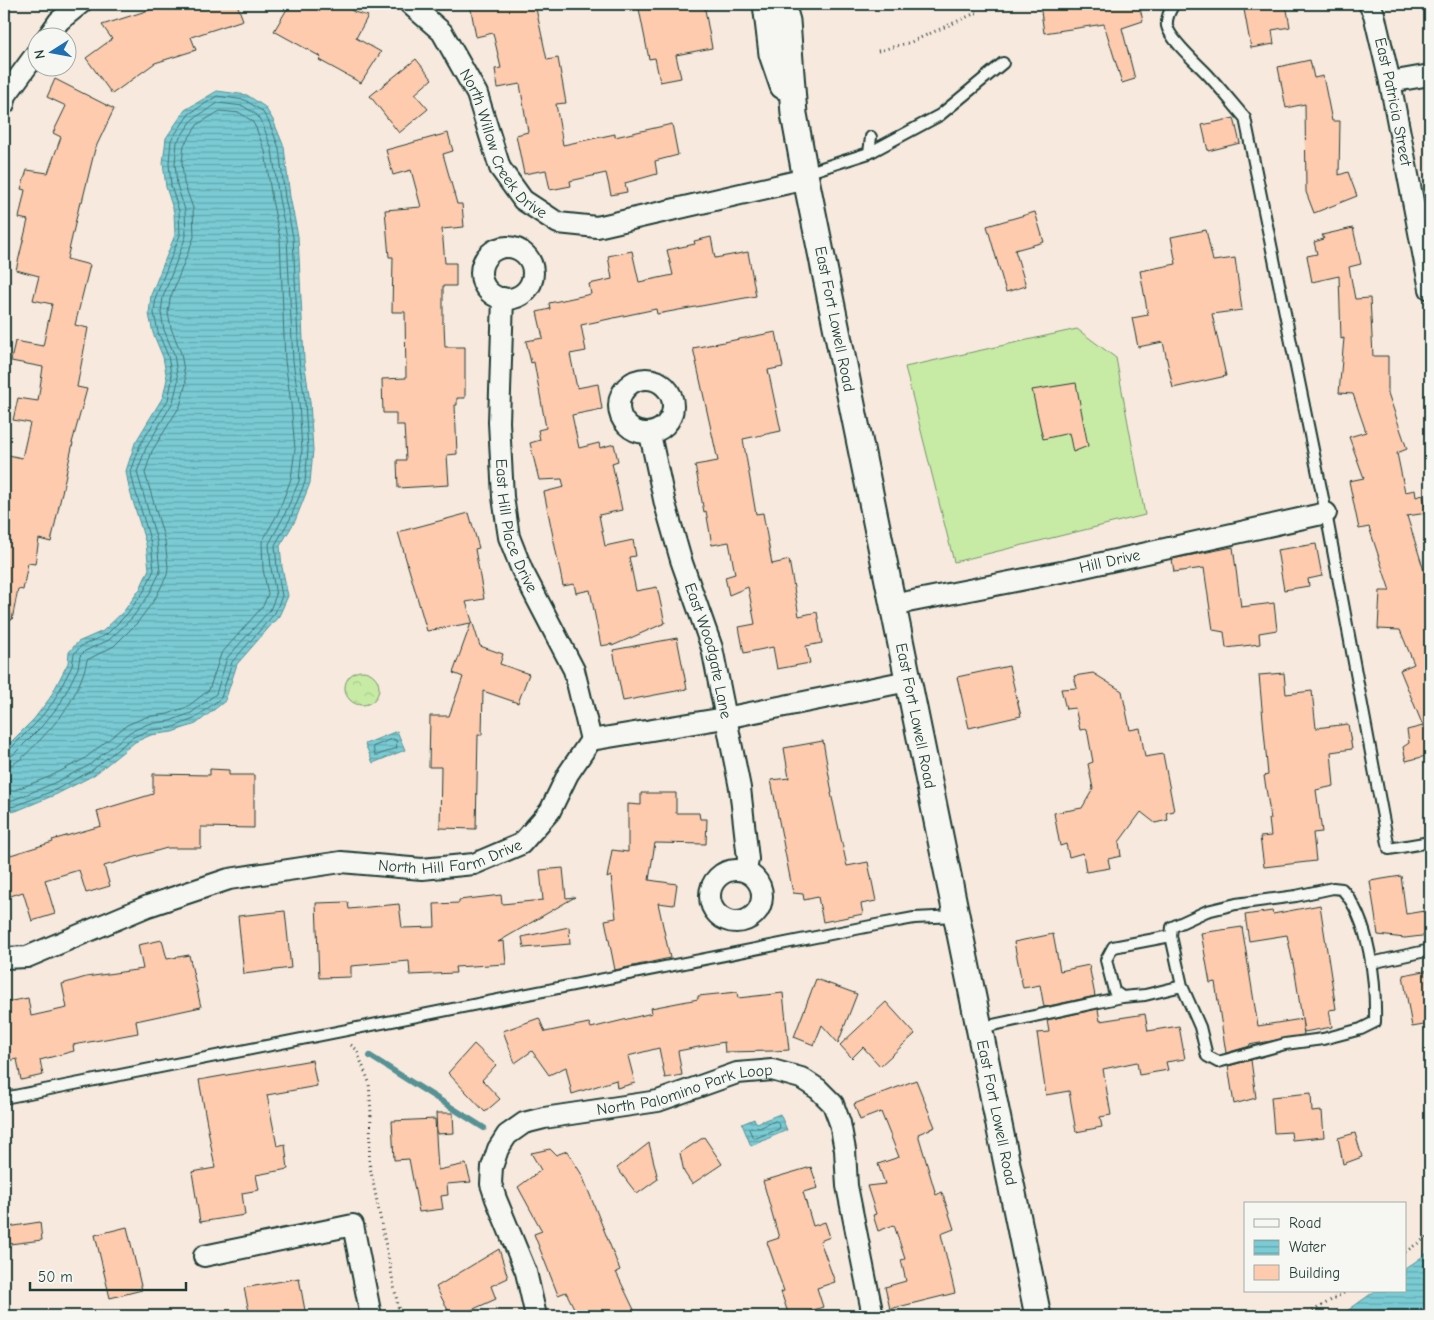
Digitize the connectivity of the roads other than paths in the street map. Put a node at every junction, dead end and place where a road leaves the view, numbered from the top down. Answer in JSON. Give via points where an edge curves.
{"nodes":[{"id":1,"x":80,"y":4,"type":"edge"},
{"id":2,"x":410,"y":4,"type":"edge"},
{"id":3,"x":766,"y":4,"type":"edge"},
{"id":4,"x":782,"y":4,"type":"edge"},
{"id":5,"x":1174,"y":4,"type":"edge"},
{"id":6,"x":1369,"y":4,"type":"edge"},
{"id":7,"x":54,"y":28,"type":"edge"},
{"id":8,"x":1003,"y":63,"type":"dead end"},
{"id":9,"x":28,"y":65,"type":"edge"},
{"id":10,"x":1430,"y":75,"type":"edge"},
{"id":11,"x":1390,"y":82,"type":"junction"},
{"id":12,"x":4,"y":98,"type":"edge"},
{"id":13,"x":794,"y":114,"type":"junction"},
{"id":14,"x":871,"y":137,"type":"dead end"},
{"id":15,"x":869,"y":153,"type":"junction"},
{"id":16,"x":805,"y":176,"type":"junction"},
{"id":17,"x":1423,"y":210,"type":"edge"},
{"id":18,"x":1430,"y":289,"type":"edge"},
{"id":19,"x":503,"y":298,"type":"dead end"},
{"id":20,"x":650,"y":434,"type":"dead end"},
{"id":21,"x":1326,"y":513,"type":"junction"},
{"id":22,"x":892,"y":605,"type":"junction"},
{"id":23,"x":908,"y":681,"type":"junction"},
{"id":24,"x":725,"y":718,"type":"junction"},
{"id":25,"x":591,"y":740,"type":"junction"},
{"id":26,"x":1430,"y":842,"type":"edge"},
{"id":27,"x":746,"y":871,"type":"dead end"},
{"id":28,"x":956,"y":916,"type":"junction"},
{"id":29,"x":1171,"y":936,"type":"junction"},
{"id":30,"x":1430,"y":950,"type":"edge"},
{"id":31,"x":4,"y":958,"type":"edge"},
{"id":32,"x":1371,"y":963,"type":"junction"},
{"id":33,"x":1182,"y":986,"type":"junction"},
{"id":34,"x":1122,"y":997,"type":"junction"},
{"id":35,"x":979,"y":1028,"type":"junction"},
{"id":36,"x":4,"y":1098,"type":"edge"},
{"id":37,"x":204,"y":1256,"type":"dead end"},
{"id":38,"x":371,"y":1316,"type":"edge"},
{"id":39,"x":536,"y":1316,"type":"edge"},
{"id":40,"x":873,"y":1316,"type":"edge"},
{"id":41,"x":1038,"y":1316,"type":"edge"}],
"edges":[{"from":1,"to":7,"type":"street"},
{"from":2,"to":16,"type":"street","name":"North Willow Creek Drive","via":[[442,32],[477,94],[500,168],[523,200],[558,223],[597,227]]},
{"from":3,"to":13,"type":"street","name":"East Fort Lowell Road","via":[[772,54]]},
{"from":4,"to":13,"type":"street","name":"East Fort Lowell Road","via":[[787,21]]},
{"from":5,"to":21,"type":"lane","via":[[1169,10],[1167,28],[1245,118]]},
{"from":6,"to":11,"type":"street","name":"East Patricia Street"},
{"from":8,"to":15,"type":"lane","via":[[940,115]]},
{"from":9,"to":12,"type":"street"},
{"from":10,"to":11,"type":"street"},
{"from":11,"to":17,"type":"street","name":"East Patricia Street"},
{"from":13,"to":16,"type":"street","name":"East Fort Lowell Road"},
{"from":14,"to":15,"type":"lane"},
{"from":15,"to":16,"type":"lane"},
{"from":16,"to":22,"type":"street","name":"East Fort Lowell Road"},
{"from":17,"to":18,"type":"street","name":"East Patricia Street"},
{"from":19,"to":25,"type":"street","name":"East Hill Place Drive","via":[[499,422],[503,497],[509,537],[522,570],[574,670]]},
{"from":20,"to":24,"type":"street","name":"East Woodgate Lane","via":[[664,504],[680,560],[712,648]]},
{"from":21,"to":22,"type":"street","name":"Hill Drive","via":[[1066,571]]},
{"from":21,"to":26,"type":"lane","via":[[1388,849]]},
{"from":22,"to":23,"type":"street","name":"East Fort Lowell Road"},
{"from":23,"to":24,"type":"street"},
{"from":23,"to":28,"type":"street","name":"East Fort Lowell Road"},
{"from":24,"to":25,"type":"street"},
{"from":24,"to":27,"type":"street","name":"East Woodgate Lane","via":[[740,788],[748,859]]},
{"from":25,"to":31,"type":"street","name":"North Hill Farm Drive","via":[[568,774],[550,811],[522,844],[474,864],[422,870],[342,862],[229,879],[148,906],[27,956]]},
{"from":28,"to":35,"type":"street","name":"East Fort Lowell Road"},
{"from":28,"to":36,"type":"lane","via":[[898,921]]},
{"from":29,"to":32,"type":"lane","via":[[1172,927],[1207,911],[1342,889],[1359,917]]},
{"from":29,"to":33,"type":"lane"},
{"from":29,"to":34,"type":"lane","via":[[1112,947],[1106,960],[1114,991]]},
{"from":30,"to":32,"type":"lane"},
{"from":32,"to":33,"type":"lane","via":[[1374,1022],[1324,1040],[1286,1044],[1218,1062],[1207,1056],[1200,1026]]},
{"from":33,"to":34,"type":"lane"},
{"from":34,"to":35,"type":"lane"},
{"from":35,"to":41,"type":"street","name":"East Fort Lowell Road"},
{"from":37,"to":38,"type":"street","via":[[353,1225]]},
{"from":39,"to":40,"type":"street","name":"North Palomino Park Loop","via":[[526,1272],[492,1184],[492,1167],[507,1135],[524,1123],[544,1118],[658,1101],[737,1073],[772,1070],[801,1078],[818,1088],[833,1104],[840,1123],[847,1186]]}]}
